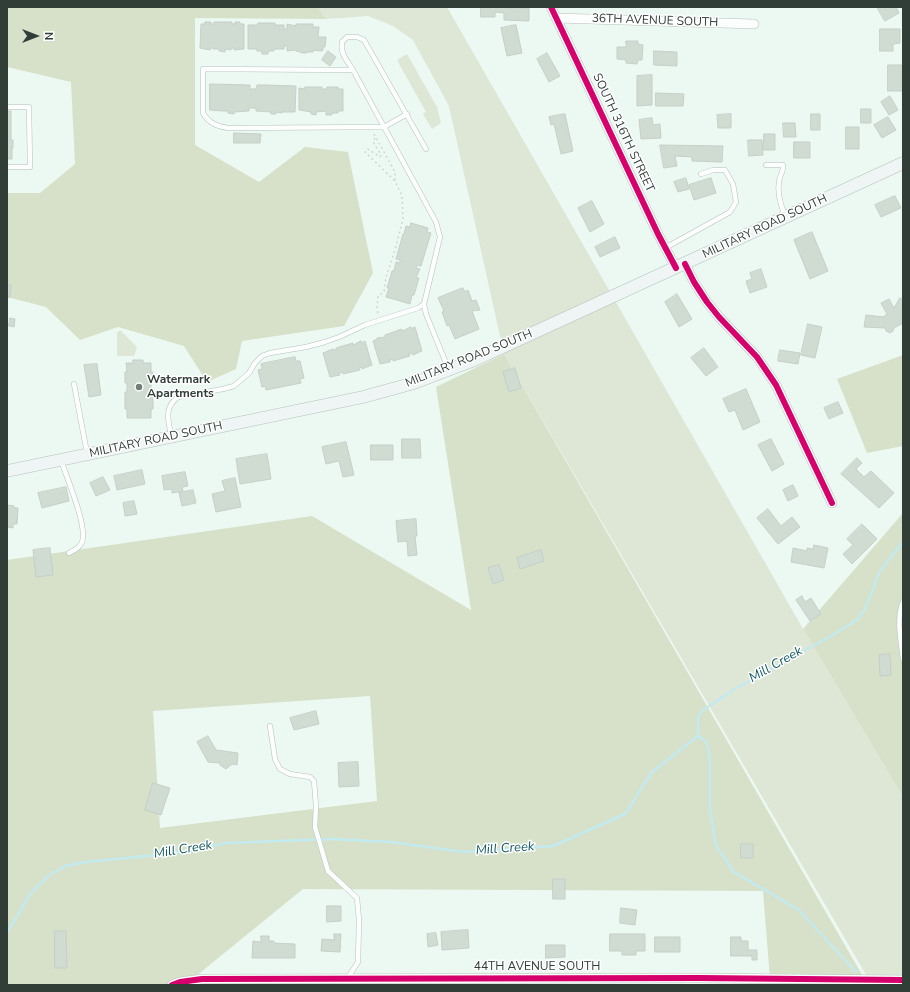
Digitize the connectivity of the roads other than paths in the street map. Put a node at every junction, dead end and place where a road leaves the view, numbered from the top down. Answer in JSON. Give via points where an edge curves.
{"nodes":[{"id":1,"x":551,"y":7,"type":"edge"},
{"id":2,"x":556,"y":18,"type":"junction"},
{"id":3,"x":754,"y":24,"type":"dead end"},
{"id":4,"x":353,"y":70,"type":"junction"},
{"id":5,"x":7,"y":107,"type":"edge"},
{"id":6,"x":407,"y":114,"type":"junction"},
{"id":7,"x":384,"y":127,"type":"junction"},
{"id":8,"x":426,"y":149,"type":"dead end"},
{"id":9,"x":903,"y":163,"type":"edge"},
{"id":10,"x":766,"y":165,"type":"dead end"},
{"id":11,"x":7,"y":167,"type":"edge"},
{"id":12,"x":701,"y":174,"type":"dead end"},
{"id":13,"x":786,"y":218,"type":"junction"},
{"id":14,"x":665,"y":248,"type":"junction"},
{"id":15,"x":681,"y":266,"type":"junction"},
{"id":16,"x":424,"y":304,"type":"junction"},
{"id":17,"x":449,"y":370,"type":"junction"},
{"id":18,"x":74,"y":384,"type":"dead end"},
{"id":19,"x":172,"y":437,"type":"junction"},
{"id":20,"x":87,"y":455,"type":"junction"},
{"id":21,"x":61,"y":460,"type":"junction"},
{"id":22,"x":7,"y":471,"type":"edge"},
{"id":23,"x":832,"y":503,"type":"dead end"},
{"id":24,"x":69,"y":553,"type":"dead end"},
{"id":25,"x":903,"y":602,"type":"edge"},
{"id":26,"x":903,"y":659,"type":"edge"},
{"id":27,"x":270,"y":726,"type":"dead end"},
{"id":28,"x":347,"y":979,"type":"junction"},
{"id":29,"x":903,"y":980,"type":"edge"},
{"id":30,"x":699,"y":981,"type":"edge"},
{"id":31,"x":202,"y":982,"type":"edge"},
{"id":32,"x":588,"y":982,"type":"edge"},
{"id":33,"x":823,"y":982,"type":"edge"},
{"id":34,"x":172,"y":985,"type":"edge"}],
"edges":[{"from":1,"to":2,"type":"street","name":"SOUTH 316TH STREET"},
{"from":2,"to":3,"type":"street","name":"36TH AVENUE SOUTH"},
{"from":2,"to":14,"type":"street","name":"SOUTH 316TH STREET"},
{"from":4,"to":6,"type":"lane","via":[[341,51],[342,42],[347,37],[364,40]]},
{"from":4,"to":7,"type":"lane"},
{"from":4,"to":7,"type":"lane","via":[[203,69],[203,113],[211,124],[228,128]]},
{"from":5,"to":11,"type":"lane","via":[[29,107],[30,167]]},
{"from":6,"to":7,"type":"lane"},
{"from":6,"to":8,"type":"lane"},
{"from":7,"to":16,"type":"lane","via":[[439,229],[440,237]]},
{"from":9,"to":13,"type":"main road","name":"MILITARY ROAD SOUTH"},
{"from":10,"to":13,"type":"lane","via":[[784,167],[779,182],[781,206]]},
{"from":12,"to":14,"type":"lane","via":[[725,170],[733,184],[736,202],[730,212]]},
{"from":13,"to":15,"type":"main road","name":"MILITARY ROAD SOUTH"},
{"from":14,"to":15,"type":"street","name":"SOUTH 316TH STREET"},
{"from":15,"to":17,"type":"main road","name":"MILITARY ROAD SOUTH"},
{"from":15,"to":23,"type":"street","name":"SOUTH 316TH STREET","via":[[707,302],[757,358],[776,385]]},
{"from":16,"to":17,"type":"lane"},
{"from":16,"to":19,"type":"lane","via":[[365,324],[325,342],[262,356],[249,374],[234,386],[178,397],[168,409]]},
{"from":17,"to":19,"type":"main road","name":"MILITARY ROAD SOUTH","via":[[378,394]]},
{"from":18,"to":20,"type":"lane"},
{"from":19,"to":20,"type":"main road","name":"MILITARY ROAD SOUTH"},
{"from":20,"to":21,"type":"main road","name":"MILITARY ROAD SOUTH"},
{"from":21,"to":22,"type":"main road","name":"MILITARY ROAD SOUTH"},
{"from":21,"to":24,"type":"lane","via":[[83,530],[82,543]]},
{"from":25,"to":26,"type":"lane","via":[[900,620]]},
{"from":27,"to":28,"type":"lane","via":[[275,759],[280,769],[290,774],[310,776],[314,781],[315,827],[328,871],[357,898],[358,962]]},
{"from":28,"to":31,"type":"street","name":"44TH AVENUE SOUTH"},
{"from":28,"to":32,"type":"street","name":"44TH AVENUE SOUTH"},
{"from":29,"to":33,"type":"street","name":"44TH AVENUE SOUTH"},
{"from":30,"to":32,"type":"street","name":"44TH AVENUE SOUTH"},
{"from":30,"to":33,"type":"street","name":"44TH AVENUE SOUTH"},
{"from":31,"to":34,"type":"street","name":"44TH AVENUE SOUTH","via":[[180,982]]}]}
